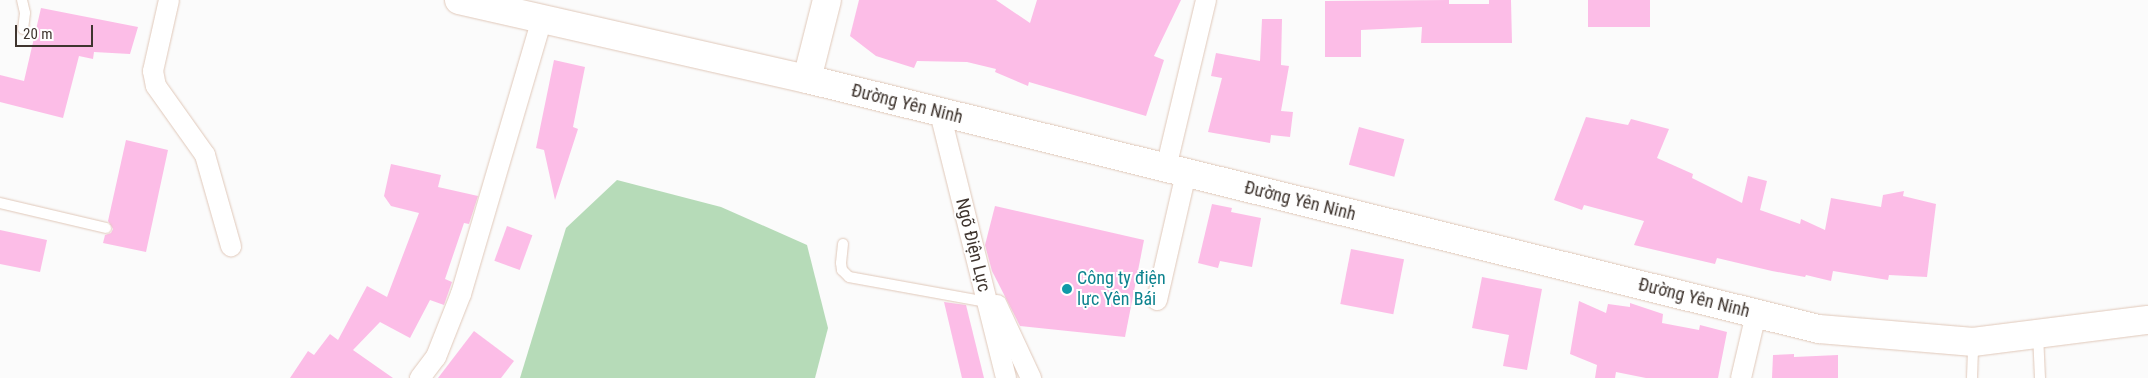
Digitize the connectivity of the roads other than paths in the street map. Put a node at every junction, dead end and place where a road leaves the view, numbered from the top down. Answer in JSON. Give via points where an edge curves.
{"nodes":[{"id":1,"x":22,"y":0,"type":"edge"},
{"id":2,"x":169,"y":0,"type":"edge"},
{"id":3,"x":459,"y":0,"type":"edge"},
{"id":4,"x":827,"y":0,"type":"edge"},
{"id":5,"x":1206,"y":0,"type":"edge"},
{"id":6,"x":542,"y":19,"type":"junction"},
{"id":7,"x":22,"y":29,"type":"dead end"},
{"id":8,"x":807,"y":79,"type":"junction"},
{"id":9,"x":940,"y":113,"type":"junction"},
{"id":10,"x":1176,"y":171,"type":"junction"},
{"id":11,"x":0,"y":203,"type":"edge"},
{"id":12,"x":106,"y":228,"type":"dead end"},
{"id":13,"x":843,"y":244,"type":"dead end"},
{"id":14,"x":231,"y":246,"type":"dead end"},
{"id":15,"x":978,"y":265,"type":"junction"},
{"id":16,"x":1157,"y":300,"type":"dead end"},
{"id":17,"x":987,"y":302,"type":"junction"},
{"id":18,"x":1756,"y":314,"type":"junction"},
{"id":19,"x":2148,"y":320,"type":"edge"},
{"id":20,"x":2038,"y":333,"type":"junction"},
{"id":21,"x":1973,"y":342,"type":"junction"},
{"id":22,"x":420,"y":378,"type":"edge"},
{"id":23,"x":1006,"y":378,"type":"edge"},
{"id":24,"x":1031,"y":378,"type":"edge"},
{"id":25,"x":1741,"y":378,"type":"edge"},
{"id":26,"x":1972,"y":378,"type":"edge"},
{"id":27,"x":2040,"y":378,"type":"edge"}],
"edges":[{"from":1,"to":7,"type":"lane","via":[[25,13]]},
{"from":2,"to":14,"type":"street","via":[[153,71],[156,86],[205,156]]},
{"from":3,"to":6,"type":"main road","name":"Đường Yên Ninh"},
{"from":4,"to":8,"type":"main road"},
{"from":5,"to":10,"type":"street"},
{"from":6,"to":8,"type":"main road","name":"Đường Yên Ninh"},
{"from":6,"to":22,"type":"street","via":[[461,294],[436,358]]},
{"from":8,"to":9,"type":"main road","name":"Đường Yên Ninh"},
{"from":9,"to":10,"type":"main road","name":"Đường Yên Ninh"},
{"from":9,"to":15,"type":"street","name":"Ngõ Điện Lực"},
{"from":10,"to":16,"type":"street"},
{"from":10,"to":18,"type":"main road","name":"Đường Yên Ninh"},
{"from":11,"to":12,"type":"lane"},
{"from":13,"to":17,"type":"lane","via":[[842,270],[849,277]]},
{"from":15,"to":17,"type":"street","name":"Ngõ Điện Lực"},
{"from":15,"to":24,"type":"street"},
{"from":17,"to":23,"type":"street","name":"Ngõ Điện Lực"},
{"from":18,"to":21,"type":"main road","name":"Đường Yên Ninh","via":[[1819,329]]},
{"from":18,"to":25,"type":"street"},
{"from":19,"to":20,"type":"main road","name":"Đường Yên Ninh"},
{"from":20,"to":21,"type":"main road","name":"Đường Yên Ninh"},
{"from":20,"to":27,"type":"lane"},
{"from":21,"to":26,"type":"lane"}]}
